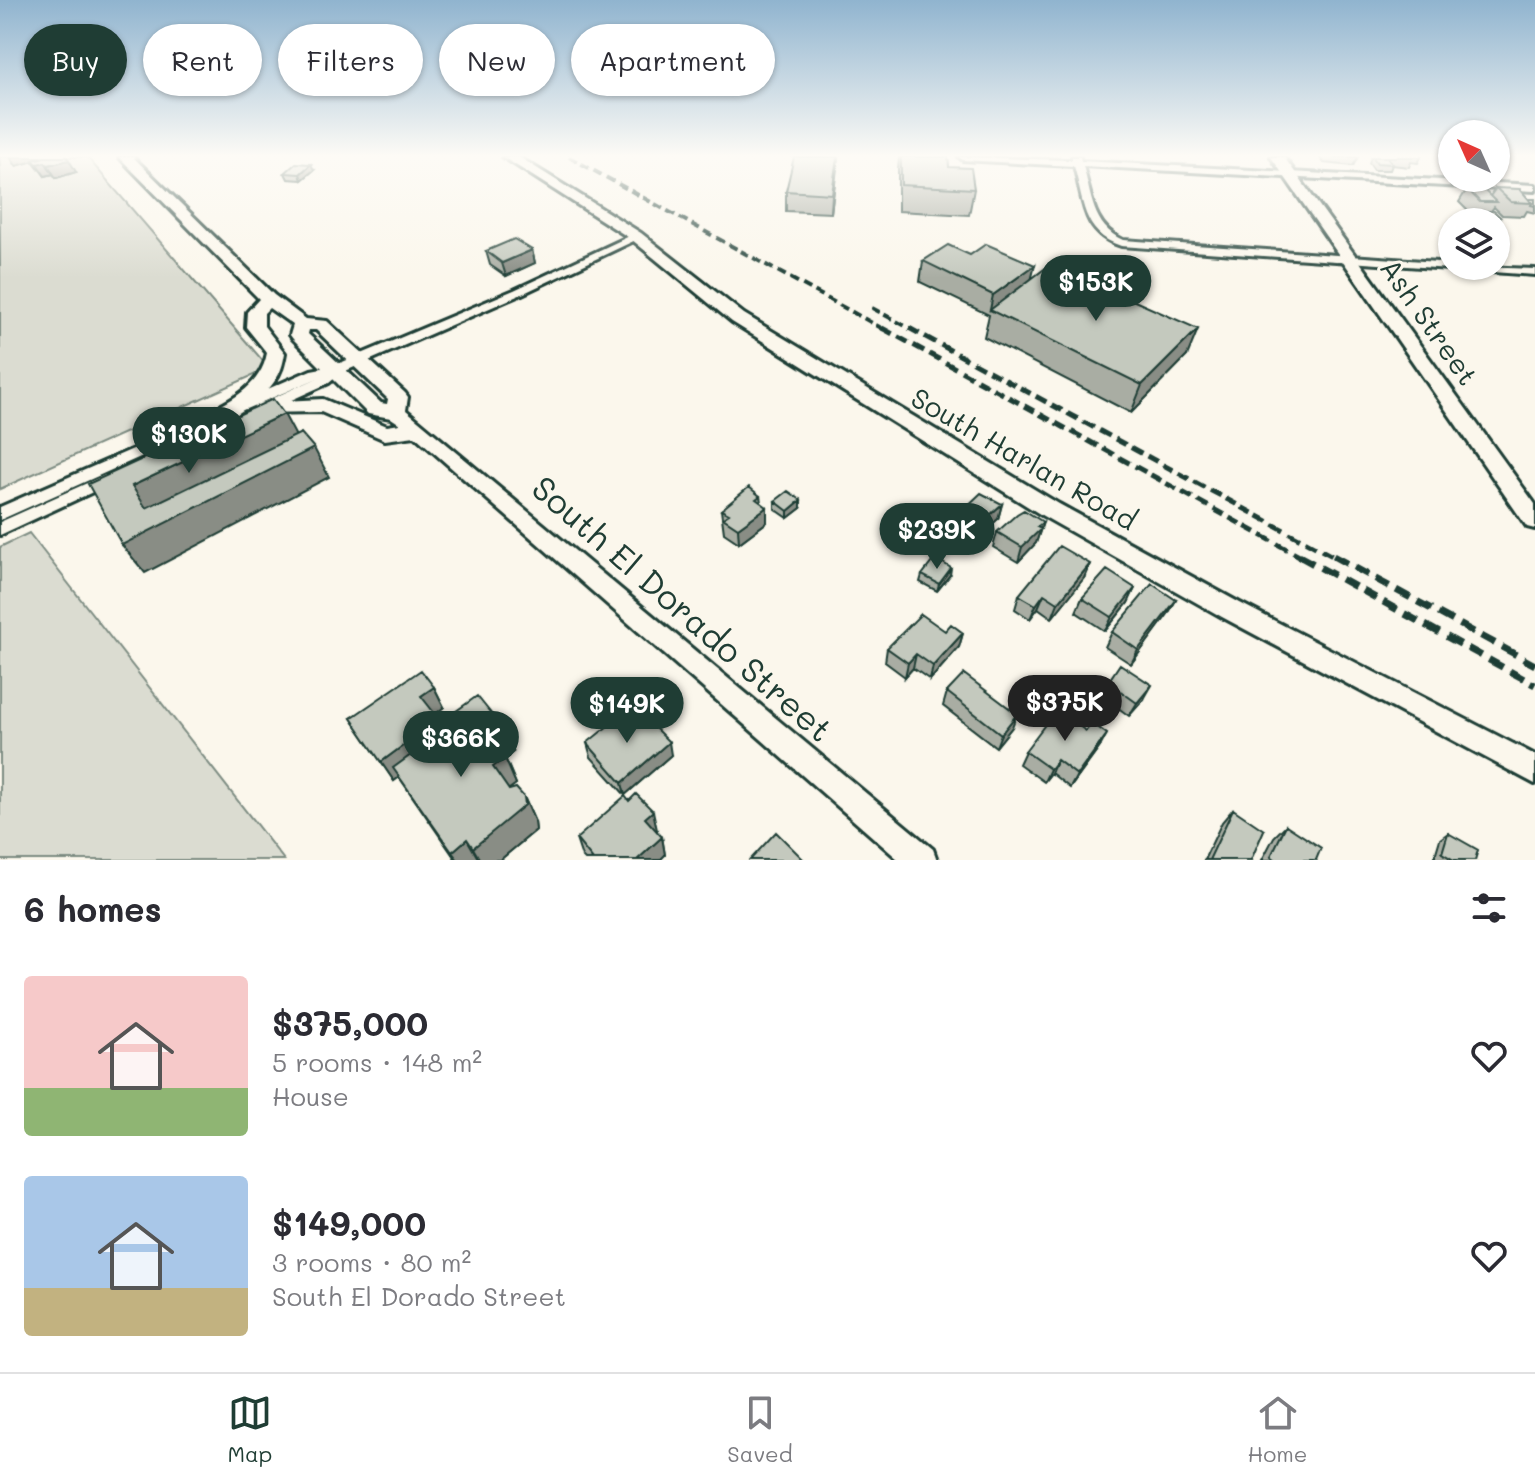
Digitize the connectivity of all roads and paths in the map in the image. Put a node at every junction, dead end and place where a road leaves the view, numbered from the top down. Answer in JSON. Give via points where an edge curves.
{"nodes":[{"id":1,"x":165,"y":197,"type":"edge"},
{"id":2,"x":574,"y":197,"type":"edge"},
{"id":3,"x":1087,"y":197,"type":"edge"},
{"id":4,"x":1309,"y":197,"type":"edge"},
{"id":5,"x":636,"y":236,"type":"junction"},
{"id":6,"x":1355,"y":260,"type":"junction"},
{"id":7,"x":1535,"y":272,"type":"edge"},
{"id":8,"x":268,"y":299,"type":"junction"},
{"id":9,"x":302,"y":324,"type":"junction"},
{"id":10,"x":360,"y":360,"type":"junction"},
{"id":11,"x":336,"y":370,"type":"junction"},
{"id":12,"x":263,"y":408,"type":"junction"},
{"id":13,"x":396,"y":412,"type":"junction"},
{"id":14,"x":202,"y":424,"type":"junction"},
{"id":15,"x":419,"y":429,"type":"junction"},
{"id":16,"x":1535,"y":504,"type":"edge"},
{"id":17,"x":0,"y":514,"type":"edge"},
{"id":18,"x":1535,"y":521,"type":"edge"},
{"id":19,"x":0,"y":529,"type":"edge"},
{"id":20,"x":1535,"y":770,"type":"edge"},
{"id":21,"x":922,"y":860,"type":"edge"}],
"edges":[{"from":1,"to":8,"type":"street","name":"South El Dorado Street"},
{"from":2,"to":5,"type":"street","name":"South Harlan Road"},
{"from":3,"to":6,"type":"street","via":[[1094,225],[1108,239]]},
{"from":4,"to":6,"type":"street","name":"Ash Street"},
{"from":5,"to":10,"type":"street"},
{"from":5,"to":20,"type":"street","name":"South Harlan Road","via":[[738,318],[1051,510]]},
{"from":6,"to":7,"type":"street"},
{"from":6,"to":16,"type":"street","name":"Ash Street"},
{"from":6,"to":18,"type":"street","name":"Ash Street"},
{"from":8,"to":9,"type":"street","name":"South El Dorado Street"},
{"from":8,"to":14,"type":"street","via":[[256,312],[255,327],[276,353],[268,382]]},
{"from":9,"to":10,"type":"street","name":"South El Dorado Street","via":[[321,325]]},
{"from":9,"to":11,"type":"street","name":"South El Dorado Street","via":[[299,335]]},
{"from":10,"to":11,"type":"street"},
{"from":10,"to":13,"type":"street","name":"South El Dorado Street","via":[[398,397]]},
{"from":11,"to":12,"type":"street"},
{"from":11,"to":13,"type":"street","name":"South El Dorado Street","via":[[375,409]]},
{"from":11,"to":14,"type":"street","via":[[316,373]]},
{"from":12,"to":15,"type":"street","via":[[323,405],[385,433]]},
{"from":12,"to":19,"type":"street"},
{"from":13,"to":15,"type":"street","name":"South El Dorado Street"},
{"from":14,"to":17,"type":"street"},
{"from":15,"to":21,"type":"street","name":"South El Dorado Street"}]}
